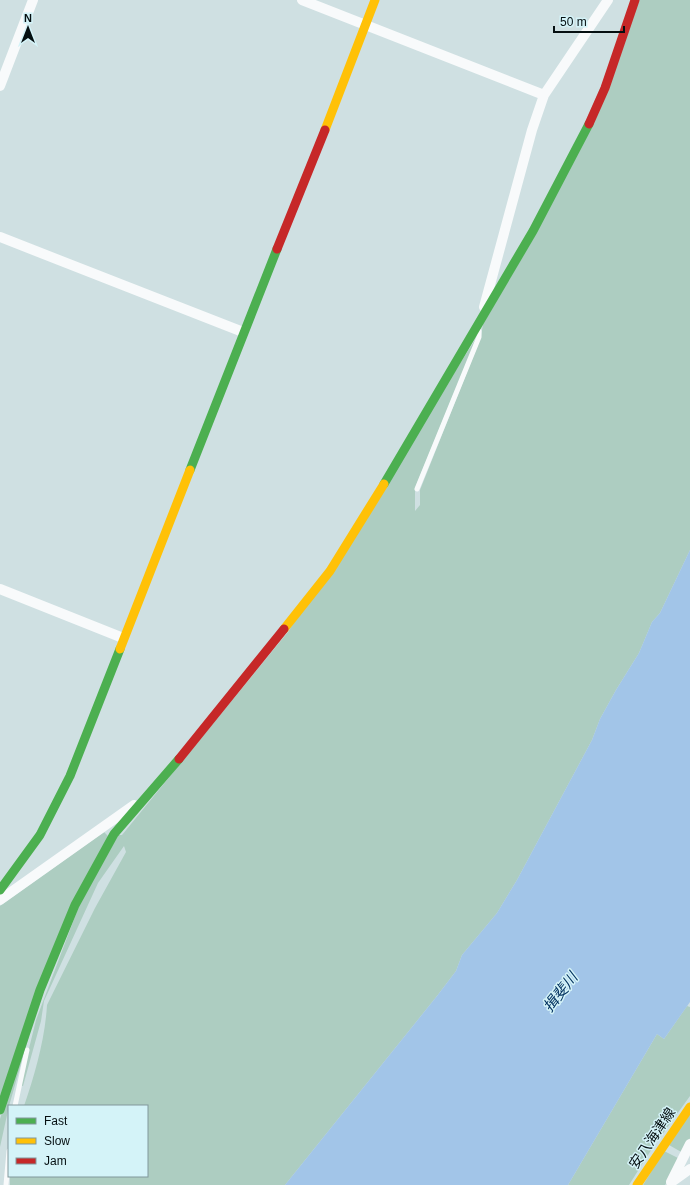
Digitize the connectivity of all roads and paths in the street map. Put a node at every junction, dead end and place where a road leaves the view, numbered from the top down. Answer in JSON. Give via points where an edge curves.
{"nodes":[{"id":1,"x":33,"y":0,"type":"edge"},
{"id":2,"x":302,"y":0,"type":"edge"},
{"id":3,"x":375,"y":0,"type":"edge"},
{"id":4,"x":608,"y":0,"type":"edge"},
{"id":5,"x":635,"y":0,"type":"edge"},
{"id":6,"x":365,"y":25,"type":"junction"},
{"id":7,"x":0,"y":86,"type":"edge"},
{"id":8,"x":544,"y":95,"type":"junction"},
{"id":9,"x":0,"y":237,"type":"edge"},
{"id":10,"x":480,"y":322,"type":"junction"},
{"id":11,"x":243,"y":332,"type":"junction"},
{"id":12,"x":418,"y":489,"type":"dead end"},
{"id":13,"x":0,"y":589,"type":"edge"},
{"id":14,"x":123,"y":638,"type":"junction"},
{"id":15,"x":146,"y":796,"type":"junction"},
{"id":16,"x":0,"y":890,"type":"edge"},
{"id":17,"x":0,"y":900,"type":"edge"},
{"id":18,"x":30,"y":1018,"type":"junction"},
{"id":19,"x":15,"y":1105,"type":"edge"},
{"id":20,"x":690,"y":1107,"type":"edge"},
{"id":21,"x":0,"y":1110,"type":"edge"},
{"id":22,"x":690,"y":1144,"type":"edge"},
{"id":23,"x":8,"y":1162,"type":"edge"},
{"id":24,"x":690,"y":1169,"type":"edge"},
{"id":25,"x":670,"y":1183,"type":"edge"},
{"id":26,"x":6,"y":1185,"type":"edge"},
{"id":27,"x":637,"y":1185,"type":"edge"}],
"edges":[{"from":1,"to":7,"type":"street"},
{"from":2,"to":6,"type":"street"},
{"from":3,"to":6,"type":"street"},
{"from":4,"to":8,"type":"street"},
{"from":5,"to":10,"type":"street","via":[[605,88],[582,140]]},
{"from":6,"to":8,"type":"street"},
{"from":6,"to":11,"type":"street"},
{"from":8,"to":10,"type":"street","via":[[532,130]]},
{"from":9,"to":11,"type":"street"},
{"from":10,"to":12,"type":"lane","via":[[479,337]]},
{"from":10,"to":15,"type":"street","via":[[330,571],[236,690]]},
{"from":11,"to":14,"type":"street"},
{"from":13,"to":14,"type":"street"},
{"from":14,"to":16,"type":"street","via":[[70,776],[40,835]]},
{"from":15,"to":17,"type":"street"},
{"from":15,"to":18,"type":"street","via":[[114,834],[75,905]]},
{"from":18,"to":19,"type":"lane","via":[[32,1028]]},
{"from":18,"to":21,"type":"street"},
{"from":20,"to":27,"type":"street","name":"安八海津線"},
{"from":22,"to":25,"type":"street"},
{"from":23,"to":26,"type":"lane"},
{"from":24,"to":25,"type":"street"}]}
